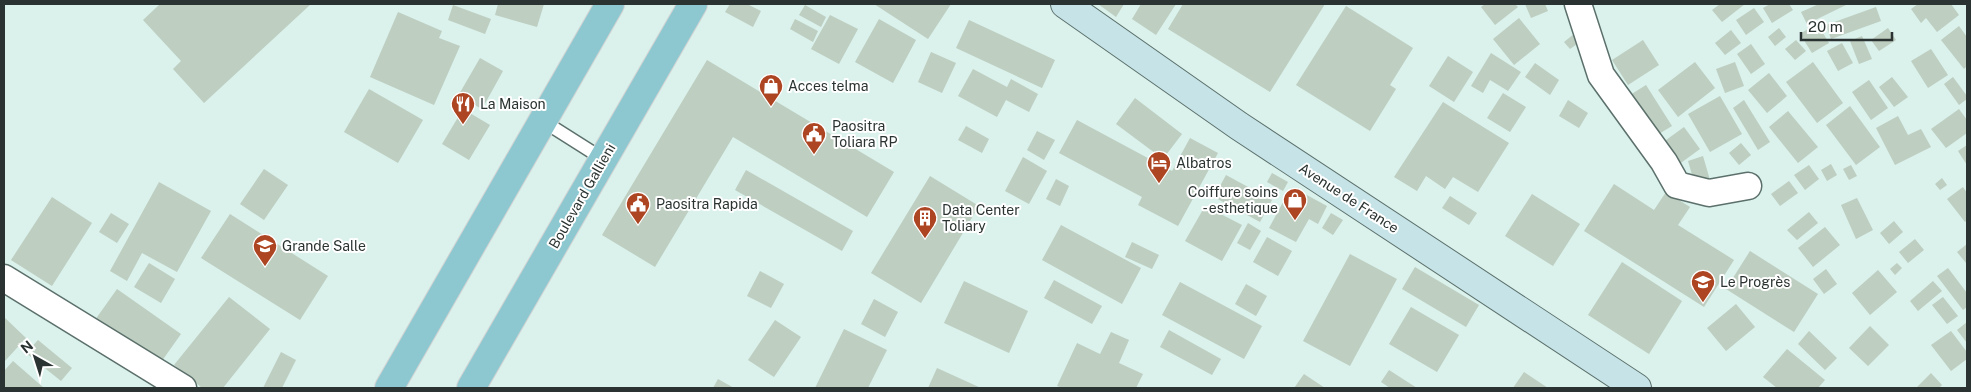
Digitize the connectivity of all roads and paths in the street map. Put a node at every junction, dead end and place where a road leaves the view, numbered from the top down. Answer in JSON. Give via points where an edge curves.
{"nodes":[{"id":1,"x":610,"y":4,"type":"edge"},
{"id":2,"x":693,"y":4,"type":"edge"},
{"id":3,"x":1065,"y":4,"type":"edge"},
{"id":4,"x":1578,"y":4,"type":"edge"},
{"id":5,"x":543,"y":121,"type":"junction"},
{"id":6,"x":604,"y":159,"type":"junction"},
{"id":7,"x":1748,"y":186,"type":"dead end"},
{"id":8,"x":4,"y":278,"type":"edge"},
{"id":9,"x":183,"y":388,"type":"edge"},
{"id":10,"x":389,"y":388,"type":"edge"},
{"id":11,"x":471,"y":388,"type":"edge"},
{"id":12,"x":1637,"y":388,"type":"edge"}],
"edges":[{"from":1,"to":5,"type":"main road"},
{"from":2,"to":6,"type":"main road","name":"Boulevard Gallieni"},
{"from":3,"to":12,"type":"street","name":"Avenue de France","via":[[1240,126]]},
{"from":4,"to":7,"type":"street","via":[[1601,75],[1677,185],[1709,193]]},
{"from":5,"to":6,"type":"lane"},
{"from":5,"to":10,"type":"main road"},
{"from":6,"to":11,"type":"main road","name":"Boulevard Gallieni"},
{"from":8,"to":9,"type":"street"}]}
